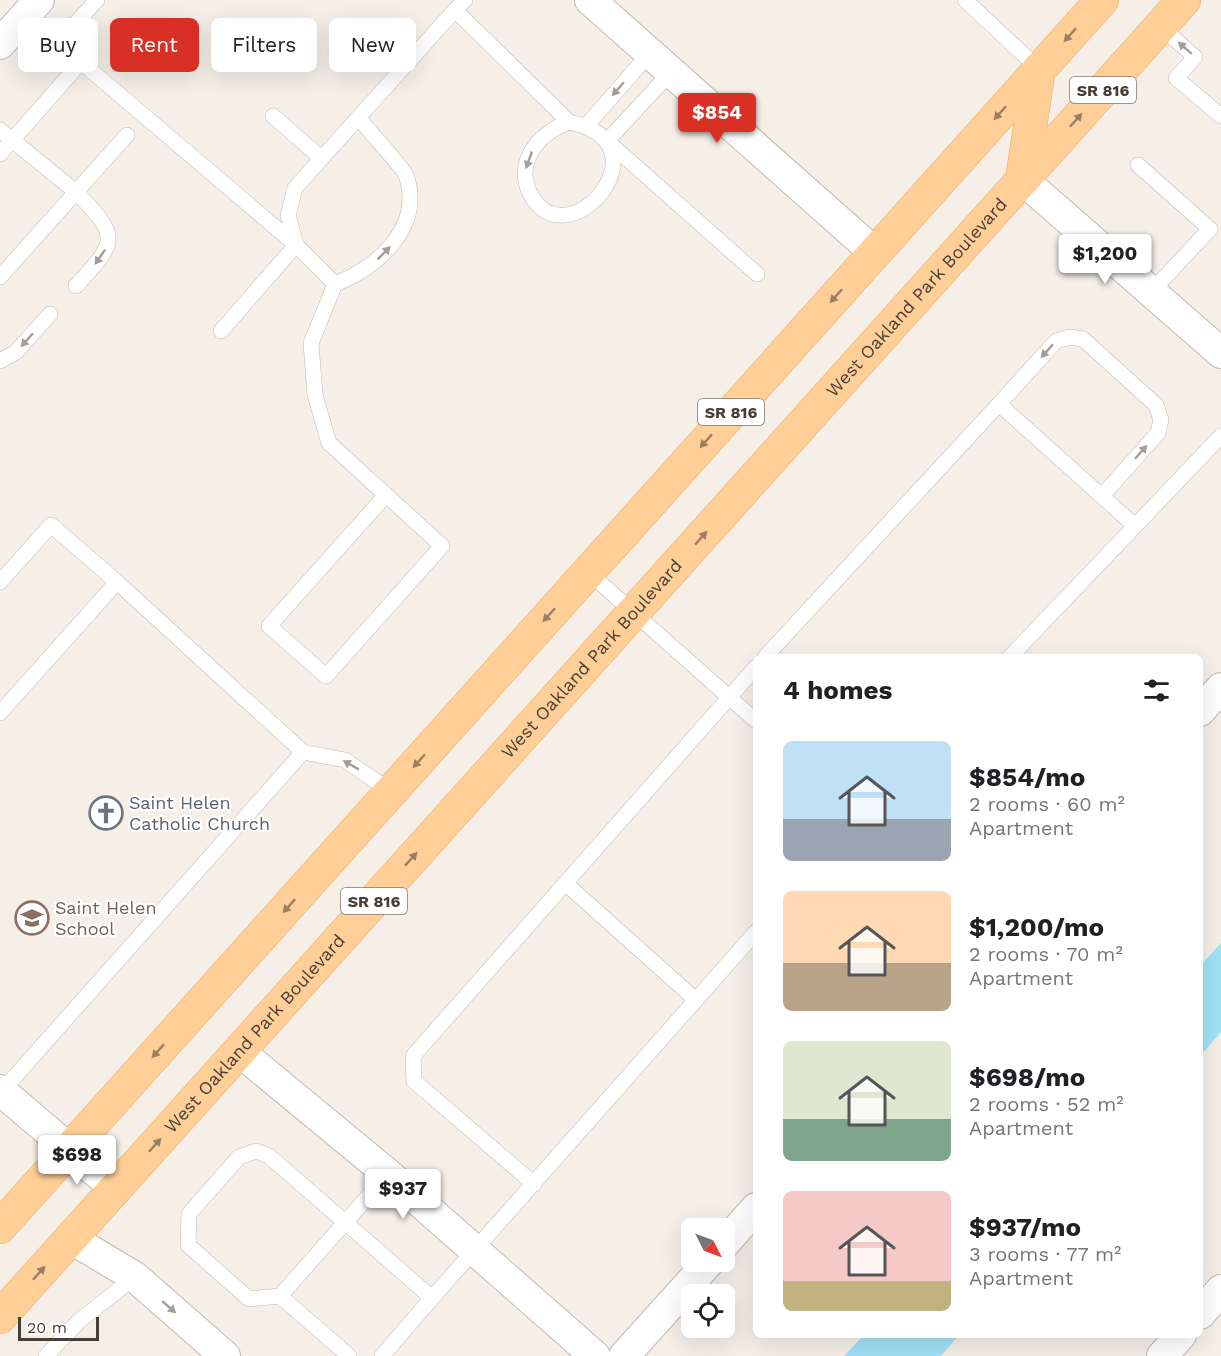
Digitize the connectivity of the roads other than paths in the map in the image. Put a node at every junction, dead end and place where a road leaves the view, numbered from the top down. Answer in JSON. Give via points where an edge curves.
{"nodes":[{"id":1,"x":97,"y":0,"type":"edge"},
{"id":2,"x":965,"y":0,"type":"edge"},
{"id":3,"x":1102,"y":0,"type":"edge"},
{"id":4,"x":1184,"y":0,"type":"edge"},
{"id":5,"x":600,"y":3,"type":"edge"},
{"id":6,"x":460,"y":5,"type":"edge"},
{"id":7,"x":33,"y":7,"type":"edge"},
{"id":8,"x":80,"y":18,"type":"edge"},
{"id":9,"x":1160,"y":26,"type":"junction"},
{"id":10,"x":0,"y":44,"type":"edge"},
{"id":11,"x":661,"y":62,"type":"junction"},
{"id":12,"x":1039,"y":69,"type":"junction"},
{"id":13,"x":72,"y":72,"type":"edge"},
{"id":14,"x":93,"y":72,"type":"edge"},
{"id":15,"x":273,"y":116,"type":"dead end"},
{"id":16,"x":1221,"y":116,"type":"edge"},
{"id":17,"x":359,"y":118,"type":"junction"},
{"id":18,"x":569,"y":122,"type":"junction"},
{"id":19,"x":587,"y":125,"type":"junction"},
{"id":20,"x":0,"y":130,"type":"edge"},
{"id":21,"x":127,"y":135,"type":"dead end"},
{"id":22,"x":12,"y":141,"type":"junction"},
{"id":23,"x":606,"y":141,"type":"junction"},
{"id":24,"x":0,"y":154,"type":"edge"},
{"id":25,"x":321,"y":158,"type":"junction"},
{"id":26,"x":1138,"y":165,"type":"dead end"},
{"id":27,"x":1023,"y":180,"type":"junction"},
{"id":28,"x":76,"y":192,"type":"junction"},
{"id":29,"x":1216,"y":228,"type":"edge"},
{"id":30,"x":296,"y":245,"type":"junction"},
{"id":31,"x":875,"y":252,"type":"junction"},
{"id":32,"x":757,"y":274,"type":"dead end"},
{"id":33,"x":0,"y":277,"type":"edge"},
{"id":34,"x":335,"y":284,"type":"junction"},
{"id":35,"x":75,"y":286,"type":"dead end"},
{"id":36,"x":1150,"y":292,"type":"junction"},
{"id":37,"x":50,"y":314,"type":"dead end"},
{"id":38,"x":221,"y":331,"type":"dead end"},
{"id":39,"x":1221,"y":353,"type":"edge"},
{"id":40,"x":0,"y":361,"type":"edge"},
{"id":41,"x":999,"y":404,"type":"junction"},
{"id":42,"x":1221,"y":436,"type":"edge"},
{"id":43,"x":386,"y":495,"type":"junction"},
{"id":44,"x":1102,"y":496,"type":"junction"},
{"id":45,"x":1135,"y":526,"type":"junction"},
{"id":46,"x":588,"y":572,"type":"junction"},
{"id":47,"x":0,"y":582,"type":"edge"},
{"id":48,"x":117,"y":582,"type":"junction"},
{"id":49,"x":633,"y":613,"type":"junction"},
{"id":50,"x":768,"y":654,"type":"edge"},
{"id":51,"x":1013,"y":654,"type":"edge"},
{"id":52,"x":753,"y":670,"type":"edge"},
{"id":53,"x":1221,"y":688,"type":"edge"},
{"id":54,"x":728,"y":697,"type":"junction"},
{"id":55,"x":1203,"y":708,"type":"edge"},
{"id":56,"x":0,"y":713,"type":"edge"},
{"id":57,"x":753,"y":718,"type":"edge"},
{"id":58,"x":303,"y":752,"type":"junction"},
{"id":59,"x":392,"y":792,"type":"junction"},
{"id":60,"x":565,"y":883,"type":"junction"},
{"id":61,"x":753,"y":935,"type":"edge"},
{"id":62,"x":696,"y":1000,"type":"junction"},
{"id":63,"x":239,"y":1051,"type":"junction"},
{"id":64,"x":1,"y":1091,"type":"edge"},
{"id":65,"x":70,"y":1148,"type":"junction"},
{"id":66,"x":388,"y":1174,"type":"junction"},
{"id":67,"x":534,"y":1184,"type":"junction"},
{"id":68,"x":116,"y":1189,"type":"junction"},
{"id":69,"x":753,"y":1211,"type":"edge"},
{"id":70,"x":345,"y":1222,"type":"junction"},
{"id":71,"x":0,"y":1227,"type":"edge"},
{"id":72,"x":735,"y":1232,"type":"edge"},
{"id":73,"x":70,"y":1238,"type":"junction"},
{"id":74,"x":475,"y":1251,"type":"junction"},
{"id":75,"x":700,"y":1272,"type":"edge"},
{"id":76,"x":135,"y":1277,"type":"junction"},
{"id":77,"x":1221,"y":1290,"type":"edge"},
{"id":78,"x":280,"y":1296,"type":"junction"},
{"id":79,"x":432,"y":1298,"type":"junction"},
{"id":80,"x":1203,"y":1311,"type":"edge"},
{"id":81,"x":0,"y":1317,"type":"edge"},
{"id":82,"x":1178,"y":1338,"type":"edge"},
{"id":83,"x":46,"y":1356,"type":"edge"},
{"id":84,"x":225,"y":1356,"type":"edge"},
{"id":85,"x":349,"y":1356,"type":"edge"},
{"id":86,"x":382,"y":1356,"type":"edge"},
{"id":87,"x":595,"y":1356,"type":"edge"},
{"id":88,"x":624,"y":1356,"type":"edge"},
{"id":89,"x":1162,"y":1356,"type":"edge"}],
"edges":[{"from":1,"to":8,"type":"lane"},
{"from":2,"to":12,"type":"lane"},
{"from":3,"to":12,"type":"main road","number":"SR 816","one_way":true},
{"from":4,"to":9,"type":"main road","name":"West Oakland Park Boulevard","number":"SR 816"},
{"from":5,"to":11,"type":"street"},
{"from":6,"to":17,"type":"lane"},
{"from":6,"to":18,"type":"lane"},
{"from":7,"to":10,"type":"street"},
{"from":16,"to":9,"type":"lane","one_way":true,"via":[[1176,78],[1195,57]]},
{"from":27,"to":9,"type":"main road","name":"West Oakland Park Boulevard","number":"SR 816","one_way":true},
{"from":11,"to":19,"type":"lane","one_way":true},
{"from":11,"to":23,"type":"lane"},
{"from":11,"to":31,"type":"street"},
{"from":12,"to":27,"type":"main road"},
{"from":12,"to":31,"type":"main road","number":"SR 816","one_way":true},
{"from":13,"to":22,"type":"lane"},
{"from":14,"to":30,"type":"lane"},
{"from":15,"to":25,"type":"lane"},
{"from":17,"to":25,"type":"lane"},
{"from":34,"to":17,"type":"lane","one_way":true,"via":[[373,264],[394,242],[410,212],[406,174]]},
{"from":18,"to":19,"type":"lane"},
{"from":18,"to":23,"type":"lane","one_way":true,"via":[[553,128],[535,143],[526,165],[525,187],[537,204],[554,214],[572,215],[590,206],[605,188],[614,168]]},
{"from":19,"to":23,"type":"lane"},
{"from":20,"to":22,"type":"lane"},
{"from":21,"to":28,"type":"lane"},
{"from":22,"to":24,"type":"lane"},
{"from":22,"to":28,"type":"lane"},
{"from":23,"to":32,"type":"lane"},
{"from":25,"to":30,"type":"lane","via":[[295,188],[288,215]]},
{"from":26,"to":29,"type":"lane"},
{"from":27,"to":36,"type":"street"},
{"from":49,"to":27,"type":"main road","name":"West Oakland Park Boulevard","number":"SR 816","one_way":true},
{"from":28,"to":33,"type":"lane"},
{"from":28,"to":35,"type":"lane","one_way":true,"via":[[101,218],[109,236],[105,254]]},
{"from":29,"to":36,"type":"lane"},
{"from":30,"to":34,"type":"lane"},
{"from":30,"to":38,"type":"lane"},
{"from":31,"to":46,"type":"main road","number":"SR 816","one_way":true},
{"from":34,"to":43,"type":"lane","via":[[310,343],[315,395],[329,443]]},
{"from":36,"to":39,"type":"street"},
{"from":37,"to":40,"type":"lane","one_way":true,"via":[[16,352]]},
{"from":41,"to":44,"type":"lane"},
{"from":44,"to":41,"type":"lane","one_way":true,"via":[[1158,433],[1161,420],[1156,405],[1083,339],[1070,336],[1056,341]]},
{"from":41,"to":50,"type":"lane"},
{"from":42,"to":45,"type":"lane"},
{"from":43,"to":43,"type":"lane","via":[[442,546],[326,676],[269,626]]},
{"from":44,"to":45,"type":"lane"},
{"from":45,"to":51,"type":"lane"},
{"from":46,"to":49,"type":"lane"},
{"from":46,"to":59,"type":"main road","number":"SR 816","one_way":true},
{"from":47,"to":48,"type":"lane","via":[[51,525]]},
{"from":48,"to":56,"type":"lane"},
{"from":48,"to":58,"type":"lane"},
{"from":49,"to":54,"type":"lane"},
{"from":63,"to":49,"type":"main road","name":"West Oakland Park Boulevard","number":"SR 816","one_way":true},
{"from":52,"to":54,"type":"lane"},
{"from":53,"to":55,"type":"street"},
{"from":54,"to":57,"type":"lane"},
{"from":54,"to":60,"type":"lane"},
{"from":59,"to":58,"type":"lane","one_way":true,"via":[[345,760]]},
{"from":58,"to":64,"type":"lane"},
{"from":59,"to":65,"type":"main road","number":"SR 816","one_way":true},
{"from":60,"to":62,"type":"lane"},
{"from":60,"to":67,"type":"lane","via":[[413,1056],[414,1081]]},
{"from":61,"to":62,"type":"lane"},
{"from":62,"to":67,"type":"lane"},
{"from":63,"to":66,"type":"street"},
{"from":68,"to":63,"type":"main road","name":"West Oakland Park Boulevard","number":"SR 816","one_way":true},
{"from":64,"to":65,"type":"street"},
{"from":65,"to":68,"type":"street"},
{"from":65,"to":71,"type":"main road","number":"SR 816"},
{"from":66,"to":70,"type":"lane"},
{"from":66,"to":74,"type":"street"},
{"from":67,"to":74,"type":"lane"},
{"from":68,"to":73,"type":"main road","name":"West Oakland Park Boulevard","number":"SR 816"},
{"from":69,"to":72,"type":"street"},
{"from":70,"to":78,"type":"lane"},
{"from":70,"to":78,"type":"lane","via":[[269,1156],[256,1151],[239,1157],[189,1214],[188,1245],[249,1299]]},
{"from":70,"to":79,"type":"lane"},
{"from":73,"to":76,"type":"street"},
{"from":81,"to":73,"type":"main road","name":"West Oakland Park Boulevard","number":"SR 816","one_way":true},
{"from":74,"to":79,"type":"lane"},
{"from":74,"to":87,"type":"street"},
{"from":75,"to":88,"type":"street"},
{"from":76,"to":83,"type":"lane","via":[[80,1320]]},
{"from":76,"to":84,"type":"street","one_way":true},
{"from":77,"to":80,"type":"street"},
{"from":78,"to":85,"type":"lane"},
{"from":79,"to":86,"type":"lane"},
{"from":82,"to":89,"type":"street"}]}
